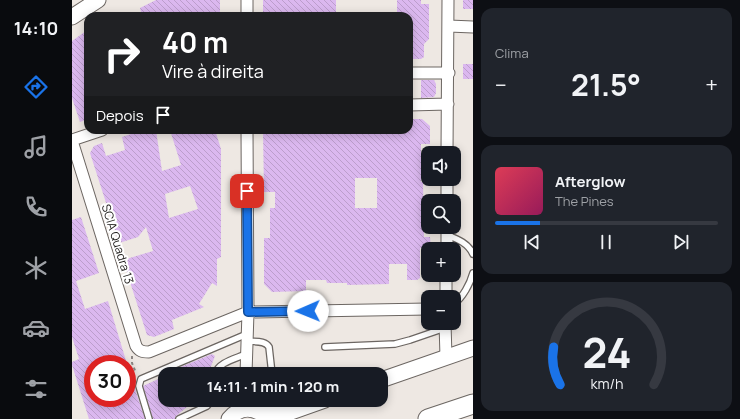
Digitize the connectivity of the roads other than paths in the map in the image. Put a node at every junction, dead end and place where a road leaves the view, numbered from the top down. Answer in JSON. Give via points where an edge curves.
{"nodes":[{"id":1,"x":98,"y":0,"type":"edge"},
{"id":2,"x":247,"y":0,"type":"edge"},
{"id":3,"x":448,"y":0,"type":"edge"},
{"id":4,"x":247,"y":12,"type":"edge"},
{"id":5,"x":72,"y":17,"type":"edge"},
{"id":6,"x":449,"y":26,"type":"junction"},
{"id":7,"x":473,"y":27,"type":"edge"},
{"id":8,"x":413,"y":73,"type":"edge"},
{"id":9,"x":449,"y":73,"type":"junction"},
{"id":10,"x":448,"y":104,"type":"junction"},
{"id":11,"x":413,"y":105,"type":"edge"},
{"id":12,"x":90,"y":134,"type":"edge"},
{"id":13,"x":247,"y":134,"type":"edge"},
{"id":14,"x":72,"y":140,"type":"edge"},
{"id":15,"x":447,"y":146,"type":"edge"},
{"id":16,"x":451,"y":234,"type":"edge"},
{"id":17,"x":473,"y":254,"type":"edge"},
{"id":18,"x":473,"y":273,"type":"edge"},
{"id":19,"x":461,"y":296,"type":"edge"},
{"id":20,"x":421,"y":309,"type":"edge"},
{"id":21,"x":248,"y":312,"type":"junction"},
{"id":22,"x":433,"y":330,"type":"edge"},
{"id":23,"x":445,"y":330,"type":"edge"},
{"id":24,"x":247,"y":337,"type":"junction"},
{"id":25,"x":325,"y":347,"type":"dead end"},
{"id":26,"x":473,"y":348,"type":"edge"},
{"id":27,"x":246,"y":354,"type":"junction"},
{"id":28,"x":446,"y":357,"type":"junction"},
{"id":29,"x":218,"y":367,"type":"edge"},
{"id":30,"x":246,"y":367,"type":"edge"},
{"id":31,"x":271,"y":367,"type":"edge"},
{"id":32,"x":388,"y":378,"type":"edge"},
{"id":33,"x":473,"y":404,"type":"edge"},
{"id":34,"x":205,"y":407,"type":"edge"},
{"id":35,"x":308,"y":407,"type":"edge"},
{"id":36,"x":235,"y":410,"type":"edge"},
{"id":37,"x":258,"y":410,"type":"edge"},
{"id":38,"x":288,"y":415,"type":"edge"},
{"id":39,"x":149,"y":419,"type":"edge"},
{"id":40,"x":179,"y":419,"type":"edge"},
{"id":41,"x":428,"y":419,"type":"edge"}],
"edges":[{"from":1,"to":5,"type":"street"},
{"from":2,"to":4,"type":"street"},
{"from":3,"to":6,"type":"street"},
{"from":6,"to":7,"type":"street"},
{"from":6,"to":9,"type":"street"},
{"from":8,"to":9,"type":"street"},
{"from":9,"to":10,"type":"street"},
{"from":10,"to":11,"type":"street"},
{"from":10,"to":15,"type":"street"},
{"from":12,"to":14,"type":"street"},
{"from":13,"to":21,"type":"street"},
{"from":14,"to":21,"type":"street","name":"SCIA Quadra 13","via":[[139,349],[149,352]]},
{"from":16,"to":17,"type":"lane","via":[[470,248]]},
{"from":18,"to":19,"type":"lane"},
{"from":20,"to":21,"type":"street"},
{"from":21,"to":24,"type":"street"},
{"from":22,"to":25,"type":"lane","via":[[395,344]]},
{"from":23,"to":28,"type":"street"},
{"from":24,"to":27,"type":"street"},
{"from":24,"to":31,"type":"lane","via":[[267,344]]},
{"from":24,"to":39,"type":"lane","via":[[144,377],[139,386]]},
{"from":26,"to":28,"type":"street"},
{"from":27,"to":29,"type":"lane"},
{"from":27,"to":30,"type":"street"},
{"from":28,"to":32,"type":"street"},
{"from":33,"to":41,"type":"highway"},
{"from":34,"to":40,"type":"lane"},
{"from":35,"to":38,"type":"street"},
{"from":36,"to":37,"type":"street"},
{"from":37,"to":38,"type":"street"}]}
